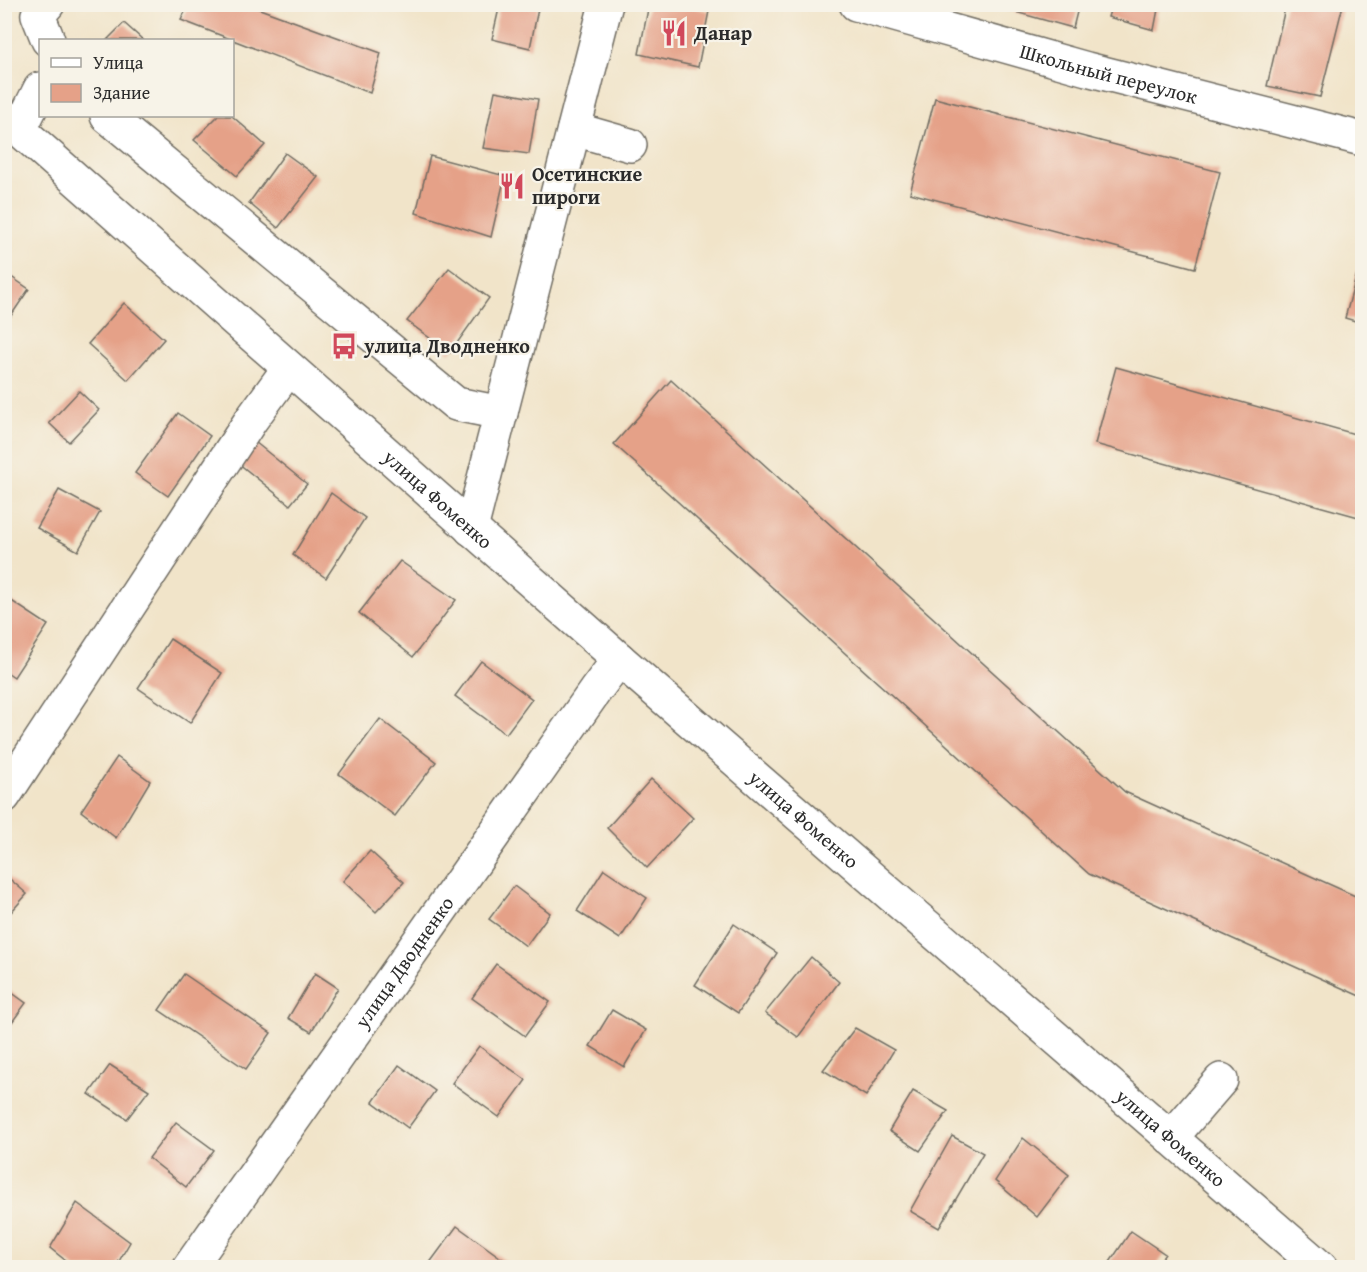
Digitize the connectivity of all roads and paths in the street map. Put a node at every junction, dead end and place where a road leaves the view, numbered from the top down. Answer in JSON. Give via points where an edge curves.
{"nodes":[{"id":1,"x":606,"y":4,"type":"edge"},
{"id":2,"x":856,"y":4,"type":"edge"},
{"id":3,"x":39,"y":90,"type":"edge"},
{"id":4,"x":108,"y":117,"type":"edge"},
{"id":5,"x":12,"y":122,"type":"edge"},
{"id":6,"x":574,"y":129,"type":"junction"},
{"id":7,"x":1362,"y":139,"type":"edge"},
{"id":8,"x":630,"y":145,"type":"dead end"},
{"id":9,"x":289,"y":368,"type":"junction"},
{"id":10,"x":501,"y":413,"type":"junction"},
{"id":11,"x":471,"y":529,"type":"junction"},
{"id":12,"x":619,"y":659,"type":"junction"},
{"id":13,"x":4,"y":796,"type":"edge"},
{"id":14,"x":1221,"y":1080,"type":"dead end"},
{"id":15,"x":1171,"y":1138,"type":"junction"},
{"id":16,"x":189,"y":1268,"type":"edge"},
{"id":17,"x":1321,"y":1268,"type":"edge"}],
"edges":[{"from":1,"to":6,"type":"street"},
{"from":2,"to":7,"type":"street","name":"Школьный переулок","via":[[1087,69]]},
{"from":3,"to":5,"type":"street"},
{"from":4,"to":10,"type":"street","via":[[456,404]]},
{"from":5,"to":9,"type":"street","name":"улица Фоменко"},
{"from":6,"to":8,"type":"street"},
{"from":6,"to":10,"type":"street"},
{"from":9,"to":11,"type":"street","name":"улица Фоменко"},
{"from":9,"to":13,"type":"street"},
{"from":10,"to":11,"type":"street"},
{"from":11,"to":12,"type":"street","name":"улица Фоменко"},
{"from":12,"to":15,"type":"street","name":"улица Фоменко"},
{"from":12,"to":16,"type":"street","name":"улица Дводненко"},
{"from":14,"to":15,"type":"street"},
{"from":15,"to":17,"type":"street","name":"улица Фоменко"}]}
